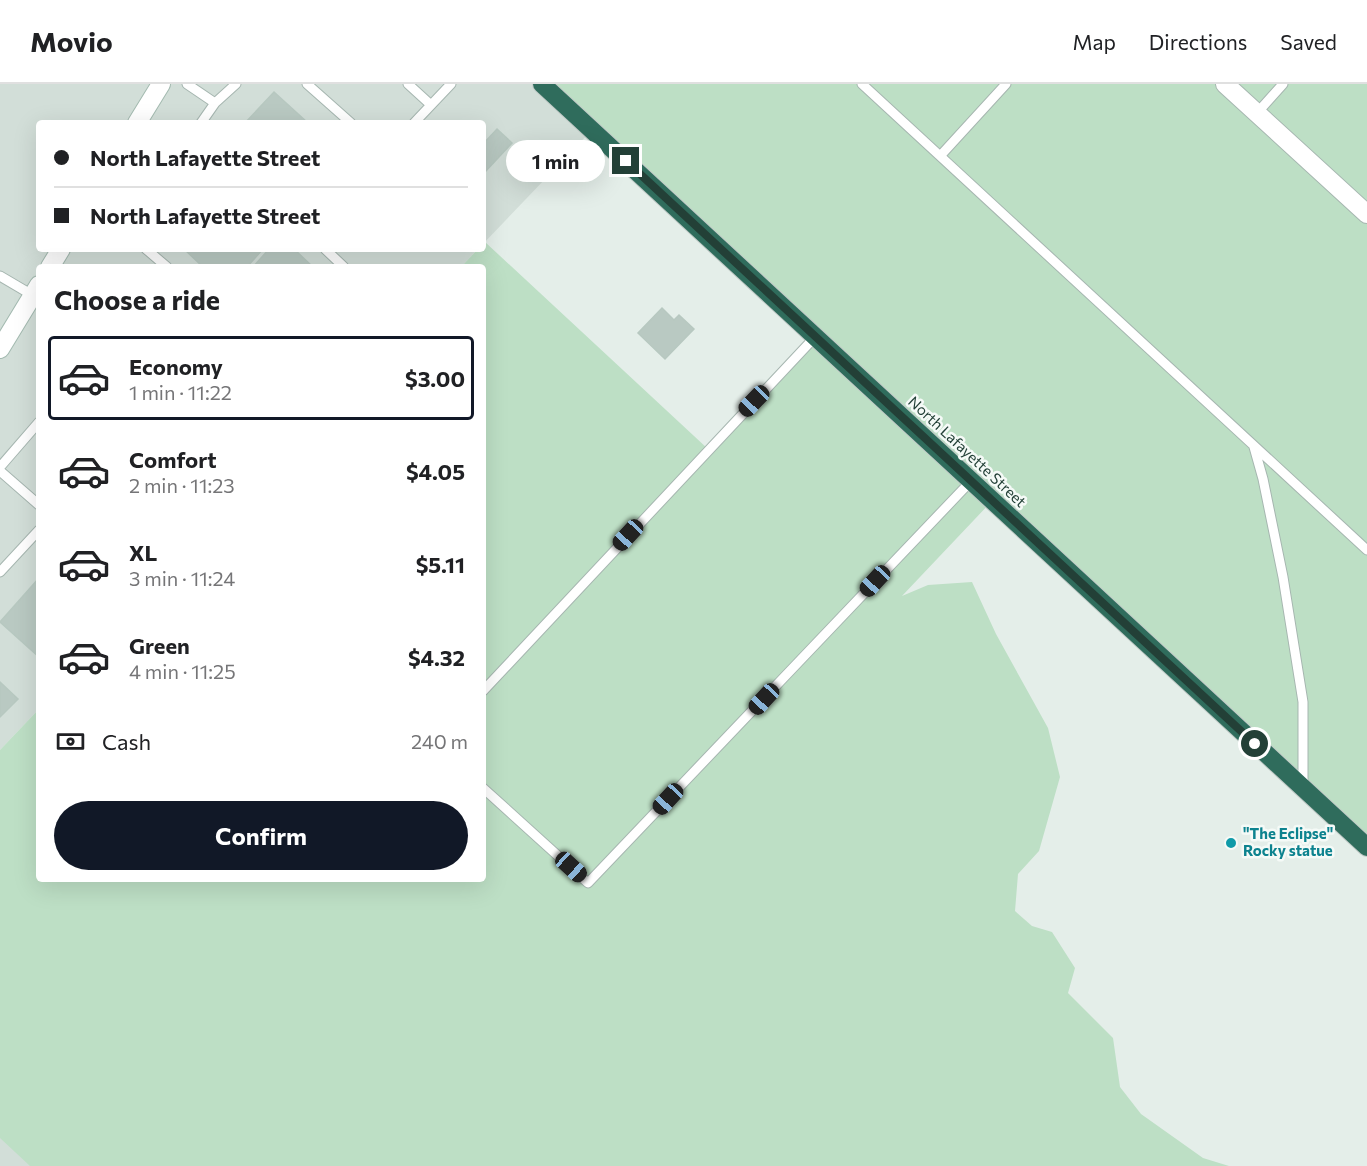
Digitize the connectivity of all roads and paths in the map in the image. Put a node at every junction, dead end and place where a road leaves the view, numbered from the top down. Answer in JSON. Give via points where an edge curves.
{"nodes":[{"id":1,"x":161,"y":84,"type":"edge"},
{"id":2,"x":187,"y":84,"type":"edge"},
{"id":3,"x":236,"y":84,"type":"edge"},
{"id":4,"x":307,"y":84,"type":"edge"},
{"id":5,"x":408,"y":84,"type":"edge"},
{"id":6,"x":451,"y":84,"type":"edge"},
{"id":7,"x":542,"y":84,"type":"edge"},
{"id":8,"x":862,"y":84,"type":"edge"},
{"id":9,"x":1006,"y":84,"type":"edge"},
{"id":10,"x":1226,"y":84,"type":"edge"},
{"id":11,"x":1283,"y":84,"type":"edge"},
{"id":12,"x":215,"y":103,"type":"junction"},
{"id":13,"x":431,"y":105,"type":"junction"},
{"id":14,"x":1257,"y":113,"type":"junction"},
{"id":15,"x":139,"y":120,"type":"edge"},
{"id":16,"x":203,"y":120,"type":"edge"},
{"id":17,"x":348,"y":120,"type":"edge"},
{"id":18,"x":417,"y":120,"type":"edge"},
{"id":19,"x":941,"y":155,"type":"junction"},
{"id":20,"x":1367,"y":214,"type":"edge"},
{"id":21,"x":150,"y":252,"type":"edge"},
{"id":22,"x":328,"y":252,"type":"edge"},
{"id":23,"x":164,"y":264,"type":"edge"},
{"id":24,"x":341,"y":264,"type":"edge"},
{"id":25,"x":0,"y":276,"type":"edge"},
{"id":26,"x":36,"y":293,"type":"edge"},
{"id":27,"x":36,"y":295,"type":"edge"},
{"id":28,"x":815,"y":337,"type":"junction"},
{"id":29,"x":0,"y":349,"type":"edge"},
{"id":30,"x":36,"y":426,"type":"edge"},
{"id":31,"x":1254,"y":447,"type":"junction"},
{"id":32,"x":0,"y":469,"type":"edge"},
{"id":33,"x":971,"y":481,"type":"junction"},
{"id":34,"x":36,"y":502,"type":"edge"},
{"id":35,"x":36,"y":533,"type":"edge"},
{"id":36,"x":1367,"y":550,"type":"edge"},
{"id":37,"x":0,"y":572,"type":"edge"},
{"id":38,"x":486,"y":688,"type":"edge"},
{"id":39,"x":1304,"y":788,"type":"junction"},
{"id":40,"x":486,"y":791,"type":"edge"},
{"id":41,"x":1367,"y":847,"type":"edge"}],
"edges":[{"from":1,"to":15,"type":"street"},
{"from":2,"to":12,"type":"lane"},
{"from":3,"to":12,"type":"lane"},
{"from":4,"to":17,"type":"lane"},
{"from":5,"to":13,"type":"lane"},
{"from":6,"to":13,"type":"lane"},
{"from":7,"to":28,"type":"highway","name":"North Lafayette Street"},
{"from":8,"to":19,"type":"lane"},
{"from":9,"to":19,"type":"lane"},
{"from":10,"to":14,"type":"street"},
{"from":11,"to":14,"type":"lane"},
{"from":12,"to":16,"type":"lane"},
{"from":13,"to":18,"type":"lane"},
{"from":14,"to":20,"type":"street"},
{"from":19,"to":31,"type":"lane"},
{"from":21,"to":23,"type":"lane"},
{"from":22,"to":24,"type":"lane"},
{"from":25,"to":26,"type":"lane"},
{"from":27,"to":29,"type":"street"},
{"from":28,"to":33,"type":"highway","name":"North Lafayette Street"},
{"from":28,"to":38,"type":"lane"},
{"from":30,"to":32,"type":"lane"},
{"from":31,"to":36,"type":"lane"},
{"from":31,"to":39,"type":"lane","via":[[1283,577],[1303,702]]},
{"from":32,"to":34,"type":"lane"},
{"from":33,"to":39,"type":"highway","name":"North Lafayette Street"},
{"from":33,"to":40,"type":"lane","via":[[588,883]]},
{"from":35,"to":37,"type":"lane"},
{"from":39,"to":41,"type":"highway","name":"North Lafayette Street"}]}
